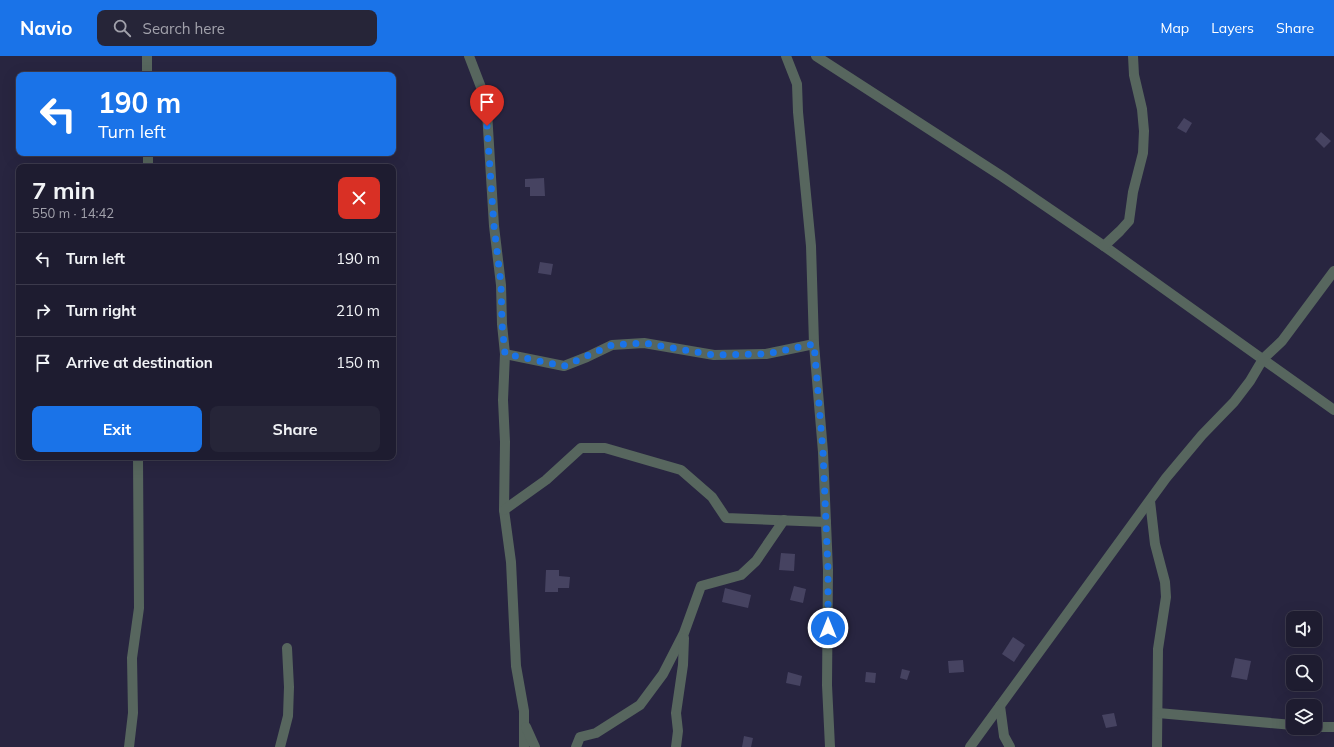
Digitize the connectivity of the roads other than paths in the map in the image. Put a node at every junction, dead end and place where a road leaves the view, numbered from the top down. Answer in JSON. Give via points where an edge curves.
{"nodes":[{"id":1,"x":147,"y":56,"type":"edge"},
{"id":2,"x":469,"y":56,"type":"edge"},
{"id":3,"x":786,"y":56,"type":"edge"},
{"id":4,"x":816,"y":56,"type":"edge"},
{"id":5,"x":1133,"y":56,"type":"edge"},
{"id":6,"x":148,"y":72,"type":"edge"},
{"id":7,"x":1104,"y":246,"type":"junction"},
{"id":8,"x":1334,"y":271,"type":"edge"},
{"id":9,"x":814,"y":344,"type":"junction"},
{"id":10,"x":505,"y":354,"type":"junction"},
{"id":11,"x":1263,"y":359,"type":"junction"},
{"id":12,"x":1334,"y":410,"type":"edge"},
{"id":13,"x":138,"y":460,"type":"edge"},
{"id":14,"x":1150,"y":501,"type":"junction"},
{"id":15,"x":504,"y":510,"type":"junction"},
{"id":16,"x":784,"y":520,"type":"junction"},
{"id":17,"x":826,"y":522,"type":"junction"},
{"id":18,"x":684,"y":633,"type":"junction"},
{"id":19,"x":287,"y":648,"type":"dead end"},
{"id":20,"x":1000,"y":706,"type":"junction"},
{"id":21,"x":1158,"y":712,"type":"junction"},
{"id":22,"x":524,"y":722,"type":"junction"},
{"id":23,"x":1286,"y":724,"type":"edge"},
{"id":24,"x":1322,"y":727,"type":"edge"},
{"id":25,"x":1334,"y":727,"type":"edge"},
{"id":26,"x":129,"y":747,"type":"edge"},
{"id":27,"x":280,"y":747,"type":"edge"},
{"id":28,"x":524,"y":747,"type":"edge"},
{"id":29,"x":535,"y":747,"type":"edge"},
{"id":30,"x":576,"y":747,"type":"edge"},
{"id":31,"x":676,"y":747,"type":"edge"},
{"id":32,"x":830,"y":747,"type":"edge"},
{"id":33,"x":970,"y":747,"type":"edge"},
{"id":34,"x":1010,"y":747,"type":"edge"},
{"id":35,"x":1157,"y":747,"type":"edge"}],
"edges":[{"from":1,"to":6,"type":"street"},
{"from":2,"to":10,"type":"street","via":[[484,95],[487,112]]},
{"from":3,"to":9,"type":"street","via":[[797,84],[811,246]]},
{"from":4,"to":7,"type":"street"},
{"from":5,"to":7,"type":"street","via":[[1134,75],[1142,109],[1143,152],[1129,221]]},
{"from":7,"to":11,"type":"street"},
{"from":8,"to":11,"type":"street","via":[[1282,341]]},
{"from":9,"to":10,"type":"street","via":[[766,354],[714,355],[644,343],[612,345],[564,366]]},
{"from":9,"to":17,"type":"street"},
{"from":10,"to":15,"type":"street"},
{"from":11,"to":12,"type":"street"},
{"from":11,"to":14,"type":"street","via":[[1234,402],[1202,435]]},
{"from":13,"to":26,"type":"street","via":[[139,608],[132,658],[133,713]]},
{"from":14,"to":20,"type":"street"},
{"from":14,"to":21,"type":"street","via":[[1155,544],[1165,582],[1166,597],[1158,649]]},
{"from":15,"to":16,"type":"street","via":[[546,480],[581,448],[606,448],[681,470],[712,496],[726,518]]},
{"from":15,"to":22,"type":"street","via":[[516,666]]},
{"from":16,"to":17,"type":"street"},
{"from":16,"to":18,"type":"street","via":[[756,561],[741,575],[701,586]]},
{"from":17,"to":32,"type":"street"},
{"from":18,"to":30,"type":"street","via":[[663,674],[640,705],[596,733],[580,737]]},
{"from":18,"to":31,"type":"street","via":[[683,665],[676,713]]},
{"from":19,"to":27,"type":"street","via":[[288,716]]},
{"from":20,"to":33,"type":"street"},
{"from":20,"to":34,"type":"street","via":[[1004,736]]},
{"from":21,"to":23,"type":"street"},
{"from":21,"to":35,"type":"street"},
{"from":22,"to":28,"type":"street"},
{"from":22,"to":29,"type":"street"},
{"from":24,"to":25,"type":"street"}]}
